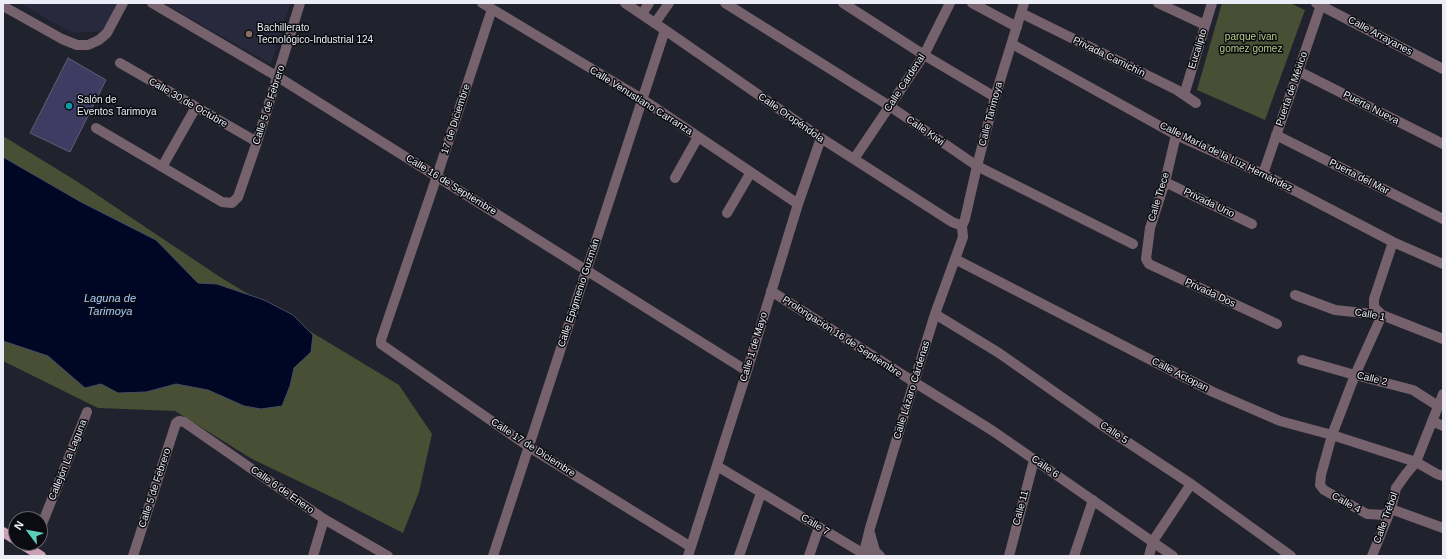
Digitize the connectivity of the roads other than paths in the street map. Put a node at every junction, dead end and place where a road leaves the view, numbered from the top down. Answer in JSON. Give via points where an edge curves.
{"nodes":[{"id":1,"x":123,"y":3,"type":"edge"},
{"id":2,"x":152,"y":3,"type":"edge"},
{"id":3,"x":300,"y":3,"type":"edge"},
{"id":4,"x":482,"y":3,"type":"edge"},
{"id":5,"x":625,"y":3,"type":"edge"},
{"id":6,"x":649,"y":3,"type":"edge"},
{"id":7,"x":669,"y":3,"type":"edge"},
{"id":8,"x":725,"y":3,"type":"edge"},
{"id":9,"x":843,"y":3,"type":"edge"},
{"id":10,"x":950,"y":3,"type":"edge"},
{"id":11,"x":972,"y":3,"type":"edge"},
{"id":12,"x":1158,"y":3,"type":"edge"},
{"id":13,"x":1212,"y":3,"type":"edge"},
{"id":14,"x":1319,"y":4,"type":"edge"},
{"id":15,"x":3,"y":6,"type":"edge"},
{"id":16,"x":1022,"y":8,"type":"edge"},
{"id":17,"x":492,"y":9,"type":"junction"},
{"id":18,"x":642,"y":14,"type":"junction"},
{"id":19,"x":655,"y":24,"type":"junction"},
{"id":20,"x":1205,"y":25,"type":"junction"},
{"id":21,"x":1016,"y":27,"type":"junction"},
{"id":22,"x":665,"y":30,"type":"junction"},
{"id":23,"x":1012,"y":44,"type":"junction"},
{"id":24,"x":924,"y":55,"type":"junction"},
{"id":25,"x":120,"y":63,"type":"dead end"},
{"id":26,"x":1443,"y":69,"type":"edge"},
{"id":27,"x":1298,"y":71,"type":"junction"},
{"id":28,"x":278,"y":77,"type":"junction"},
{"id":29,"x":1184,"y":95,"type":"junction"},
{"id":30,"x":996,"y":97,"type":"junction"},
{"id":31,"x":642,"y":99,"type":"junction"},
{"id":32,"x":1196,"y":103,"type":"dead end"},
{"id":33,"x":196,"y":107,"type":"junction"},
{"id":34,"x":891,"y":107,"type":"junction"},
{"id":35,"x":96,"y":128,"type":"dead end"},
{"id":36,"x":1176,"y":135,"type":"junction"},
{"id":37,"x":1276,"y":135,"type":"junction"},
{"id":38,"x":698,"y":137,"type":"junction"},
{"id":39,"x":821,"y":138,"type":"junction"},
{"id":40,"x":257,"y":142,"type":"junction"},
{"id":41,"x":1443,"y":144,"type":"edge"},
{"id":42,"x":854,"y":159,"type":"junction"},
{"id":43,"x":977,"y":166,"type":"junction"},
{"id":44,"x":162,"y":167,"type":"junction"},
{"id":45,"x":751,"y":172,"type":"junction"},
{"id":46,"x":1263,"y":174,"type":"junction"},
{"id":47,"x":438,"y":176,"type":"junction"},
{"id":48,"x":675,"y":178,"type":"dead end"},
{"id":49,"x":1165,"y":182,"type":"junction"},
{"id":50,"x":798,"y":204,"type":"junction"},
{"id":51,"x":727,"y":213,"type":"dead end"},
{"id":52,"x":1443,"y":219,"type":"edge"},
{"id":53,"x":1252,"y":224,"type":"dead end"},
{"id":54,"x":961,"y":225,"type":"junction"},
{"id":55,"x":1393,"y":242,"type":"junction"},
{"id":56,"x":1133,"y":244,"type":"dead end"},
{"id":57,"x":954,"y":259,"type":"junction"},
{"id":58,"x":1146,"y":259,"type":"joint"},
{"id":59,"x":1443,"y":264,"type":"edge"},
{"id":60,"x":586,"y":271,"type":"junction"},
{"id":61,"x":771,"y":291,"type":"junction"},
{"id":62,"x":1295,"y":295,"type":"dead end"},
{"id":63,"x":935,"y":314,"type":"junction"},
{"id":64,"x":1382,"y":315,"type":"junction"},
{"id":65,"x":1277,"y":324,"type":"dead end"},
{"id":66,"x":1443,"y":339,"type":"edge"},
{"id":67,"x":381,"y":342,"type":"joint"},
{"id":68,"x":1302,"y":360,"type":"dead end"},
{"id":69,"x":747,"y":371,"type":"junction"},
{"id":70,"x":1355,"y":375,"type":"junction"},
{"id":71,"x":914,"y":382,"type":"junction"},
{"id":72,"x":1443,"y":394,"type":"edge"},
{"id":73,"x":1438,"y":406,"type":"junction"},
{"id":74,"x":87,"y":412,"type":"dead end"},
{"id":75,"x":179,"y":421,"type":"joint"},
{"id":76,"x":1432,"y":421,"type":"junction"},
{"id":77,"x":1443,"y":426,"type":"edge"},
{"id":78,"x":1332,"y":435,"type":"junction"},
{"id":79,"x":529,"y":447,"type":"junction"},
{"id":80,"x":1034,"y":460,"type":"junction"},
{"id":81,"x":1416,"y":462,"type":"junction"},
{"id":82,"x":717,"y":466,"type":"junction"},
{"id":83,"x":1443,"y":476,"type":"edge"},
{"id":84,"x":1191,"y":484,"type":"junction"},
{"id":85,"x":761,"y":493,"type":"junction"},
{"id":86,"x":1093,"y":500,"type":"junction"},
{"id":87,"x":1391,"y":509,"type":"junction"},
{"id":88,"x":47,"y":511,"type":"edge"},
{"id":89,"x":324,"y":519,"type":"junction"},
{"id":90,"x":819,"y":527,"type":"junction"},
{"id":91,"x":870,"y":528,"type":"junction"},
{"id":92,"x":1443,"y":528,"type":"edge"},
{"id":93,"x":1153,"y":541,"type":"junction"},
{"id":94,"x":690,"y":552,"type":"edge"},
{"id":95,"x":865,"y":555,"type":"edge"},
{"id":96,"x":133,"y":556,"type":"edge"},
{"id":97,"x":313,"y":556,"type":"edge"},
{"id":98,"x":388,"y":556,"type":"edge"},
{"id":99,"x":493,"y":556,"type":"edge"},
{"id":100,"x":739,"y":556,"type":"edge"},
{"id":101,"x":809,"y":556,"type":"edge"},
{"id":102,"x":880,"y":556,"type":"edge"},
{"id":103,"x":1008,"y":556,"type":"edge"},
{"id":104,"x":1074,"y":556,"type":"edge"},
{"id":105,"x":1149,"y":556,"type":"edge"},
{"id":106,"x":1174,"y":556,"type":"edge"},
{"id":107,"x":1291,"y":556,"type":"edge"},
{"id":108,"x":1372,"y":556,"type":"edge"}],
"edges":[{"from":1,"to":15,"type":"street","via":[[107,33],[88,45],[78,45],[62,39]]},
{"from":2,"to":28,"type":"street","name":"Calle 16 de Septiembre"},
{"from":3,"to":28,"type":"street","name":"Calle 5 de Febrero"},
{"from":4,"to":17,"type":"street","name":"Calle Venustiano Carranza"},
{"from":5,"to":18,"type":"street","name":"Calle Oropéndola"},
{"from":6,"to":18,"type":"street"},
{"from":7,"to":19,"type":"street"},
{"from":8,"to":34,"type":"street","name":"Calle Kiwi"},
{"from":9,"to":24,"type":"street"},
{"from":10,"to":24,"type":"street","name":"Calle Cardenal"},
{"from":11,"to":21,"type":"street"},
{"from":12,"to":20,"type":"street"},
{"from":13,"to":20,"type":"street","name":"Eucalipto"},
{"from":14,"to":26,"type":"street","name":"Calle Arrayanes"},
{"from":14,"to":27,"type":"street","name":"Puerta de México"},
{"from":16,"to":21,"type":"street","name":"Calle Tarimoya"},
{"from":16,"to":29,"type":"street","name":"Privada Camichín"},
{"from":17,"to":31,"type":"street","name":"Calle Venustiano Carranza"},
{"from":17,"to":47,"type":"street","name":"17 de Diciembre"},
{"from":18,"to":19,"type":"street","name":"Calle Oropéndola"},
{"from":19,"to":22,"type":"street","name":"Calle Oropéndola"},
{"from":20,"to":29,"type":"street","name":"Eucalipto"},
{"from":21,"to":23,"type":"street","name":"Calle Tarimoya"},
{"from":22,"to":31,"type":"street","name":"Calle Epigmenio Guzmán"},
{"from":22,"to":39,"type":"street","name":"Calle Oropéndola"},
{"from":23,"to":30,"type":"street","name":"Calle Tarimoya"},
{"from":23,"to":36,"type":"street","name":"Calle María de la Luz Hernández"},
{"from":24,"to":30,"type":"street"},
{"from":24,"to":34,"type":"street","name":"Calle Cardenal"},
{"from":25,"to":33,"type":"street","name":"Calle 30 de Octubre"},
{"from":27,"to":37,"type":"street","name":"Puerta de México"},
{"from":27,"to":41,"type":"street","name":"Puerta Nueva"},
{"from":28,"to":40,"type":"street","name":"Calle 5 de Febrero"},
{"from":28,"to":47,"type":"street","name":"Calle 16 de Septiembre"},
{"from":29,"to":32,"type":"street","name":"Privada Camichín"},
{"from":30,"to":43,"type":"street","name":"Calle Tarimoya"},
{"from":31,"to":38,"type":"street","name":"Calle Venustiano Carranza"},
{"from":31,"to":60,"type":"street","name":"Calle Epigmenio Guzmán"},
{"from":33,"to":40,"type":"street","name":"Calle 30 de Octubre"},
{"from":33,"to":44,"type":"street"},
{"from":34,"to":42,"type":"street","name":"Calle Cardenal"},
{"from":34,"to":43,"type":"street","name":"Calle Kiwi"},
{"from":35,"to":44,"type":"street"},
{"from":36,"to":46,"type":"street","name":"Calle María de la Luz Hernández"},
{"from":36,"to":49,"type":"street","name":"Calle Trece"},
{"from":37,"to":46,"type":"street","name":"Puerta de México"},
{"from":37,"to":52,"type":"street","name":"Puerta del Mar"},
{"from":38,"to":45,"type":"street","name":"Calle Venustiano Carranza"},
{"from":38,"to":48,"type":"street"},
{"from":39,"to":42,"type":"street","name":"Calle Oropéndola"},
{"from":39,"to":50,"type":"street","name":"Calle 1 de Mayo"},
{"from":40,"to":44,"type":"street","name":"Calle 5 de Febrero","via":[[238,197],[232,203],[222,202]]},
{"from":42,"to":54,"type":"street","name":"Calle Oropéndola","via":[[952,222]]},
{"from":43,"to":54,"type":"street","name":"Calle Tarimoya","via":[[965,220]]},
{"from":43,"to":56,"type":"street","name":"Calle Kiwi"},
{"from":45,"to":50,"type":"street","name":"Calle Venustiano Carranza"},
{"from":45,"to":51,"type":"street"},
{"from":46,"to":55,"type":"street","name":"Calle María de la Luz Hernández"},
{"from":47,"to":60,"type":"street","name":"Calle 16 de Septiembre"},
{"from":47,"to":67,"type":"street","name":"17 de Diciembre"},
{"from":49,"to":53,"type":"street","name":"Privada Uno"},
{"from":49,"to":58,"type":"street","name":"Calle Trece","via":[[1150,228]]},
{"from":50,"to":61,"type":"street","name":"Calle 1 de Mayo"},
{"from":54,"to":57,"type":"street","name":"Calle Lázaro Cárdenas","via":[[963,237]]},
{"from":55,"to":59,"type":"street","name":"Calle María de la Luz Hernández"},
{"from":55,"to":64,"type":"street","via":[[1374,299],[1374,307]]},
{"from":57,"to":63,"type":"street","name":"Calle Lázaro Cárdenas"},
{"from":57,"to":78,"type":"street","name":"Calle Actopan","via":[[1213,392],[1280,421]]},
{"from":58,"to":65,"type":"street","name":"Privada Dos","via":[[1149,264]]},
{"from":60,"to":69,"type":"street","name":"Calle 16 de Septiembre"},
{"from":60,"to":79,"type":"street","name":"Calle Epigmenio Guzmán"},
{"from":61,"to":69,"type":"street","name":"Calle 1 de Mayo"},
{"from":61,"to":71,"type":"street","name":"Prolongación 16 de Septiembre"},
{"from":62,"to":64,"type":"street","name":"Calle 1","via":[[1335,310]]},
{"from":63,"to":71,"type":"street","name":"Calle Lázaro Cárdenas"},
{"from":63,"to":84,"type":"street","name":"Calle 5","via":[[999,353]]},
{"from":64,"to":66,"type":"street","name":"Calle 1"},
{"from":64,"to":70,"type":"street"},
{"from":67,"to":79,"type":"street","name":"Calle 17 de Diciembre"},
{"from":68,"to":70,"type":"street","name":"Calle 2"},
{"from":69,"to":82,"type":"street","name":"Calle 1 de Mayo"},
{"from":70,"to":73,"type":"street","name":"Calle 2","via":[[1413,390]]},
{"from":70,"to":78,"type":"street"},
{"from":71,"to":80,"type":"street","name":"Calle 6"},
{"from":71,"to":91,"type":"street","name":"Calle Lázaro Cárdenas"},
{"from":72,"to":73,"type":"street","name":"Calle Trébol"},
{"from":73,"to":76,"type":"street","name":"Calle Trébol"},
{"from":74,"to":88,"type":"street","name":"Callejón La Laguna"},
{"from":75,"to":89,"type":"street","name":"Calle 6 de Enero"},
{"from":75,"to":96,"type":"street","name":"Calle 5 de Febrero","via":[[176,423]]},
{"from":76,"to":77,"type":"street"},
{"from":76,"to":81,"type":"street","name":"Calle Trébol"},
{"from":78,"to":81,"type":"street","name":"Calle Actopan"},
{"from":78,"to":87,"type":"street","name":"Calle 4","via":[[1320,485],[1324,490],[1367,514],[1385,515]]},
{"from":79,"to":94,"type":"street","name":"Calle 17 de Diciembre"},
{"from":79,"to":99,"type":"street","name":"Calle Epigmenio Guzmán"},
{"from":80,"to":86,"type":"street","name":"Calle 6"},
{"from":80,"to":103,"type":"street","name":"Calle 11"},
{"from":81,"to":83,"type":"street","name":"Calle Actopan"},
{"from":81,"to":87,"type":"street","name":"Calle Trébol","via":[[1396,488]]},
{"from":82,"to":85,"type":"street","name":"Calle 7"},
{"from":82,"to":94,"type":"street","name":"Calle 1 de Mayo"},
{"from":84,"to":93,"type":"street"},
{"from":84,"to":107,"type":"street","name":"Calle 5"},
{"from":85,"to":90,"type":"street","name":"Calle 7"},
{"from":85,"to":100,"type":"street"},
{"from":86,"to":93,"type":"street","name":"Calle 6"},
{"from":86,"to":104,"type":"street"},
{"from":87,"to":92,"type":"street"},
{"from":87,"to":108,"type":"street","name":"Calle Trébol"},
{"from":89,"to":97,"type":"street"},
{"from":89,"to":98,"type":"street","name":"Calle 6 de Enero"},
{"from":90,"to":95,"type":"street","name":"Calle 7"},
{"from":90,"to":101,"type":"street"},
{"from":91,"to":95,"type":"street","name":"Calle Lázaro Cárdenas"},
{"from":91,"to":102,"type":"street","via":[[875,551]]},
{"from":93,"to":105,"type":"street"},
{"from":93,"to":106,"type":"street","name":"Calle 6"}]}
